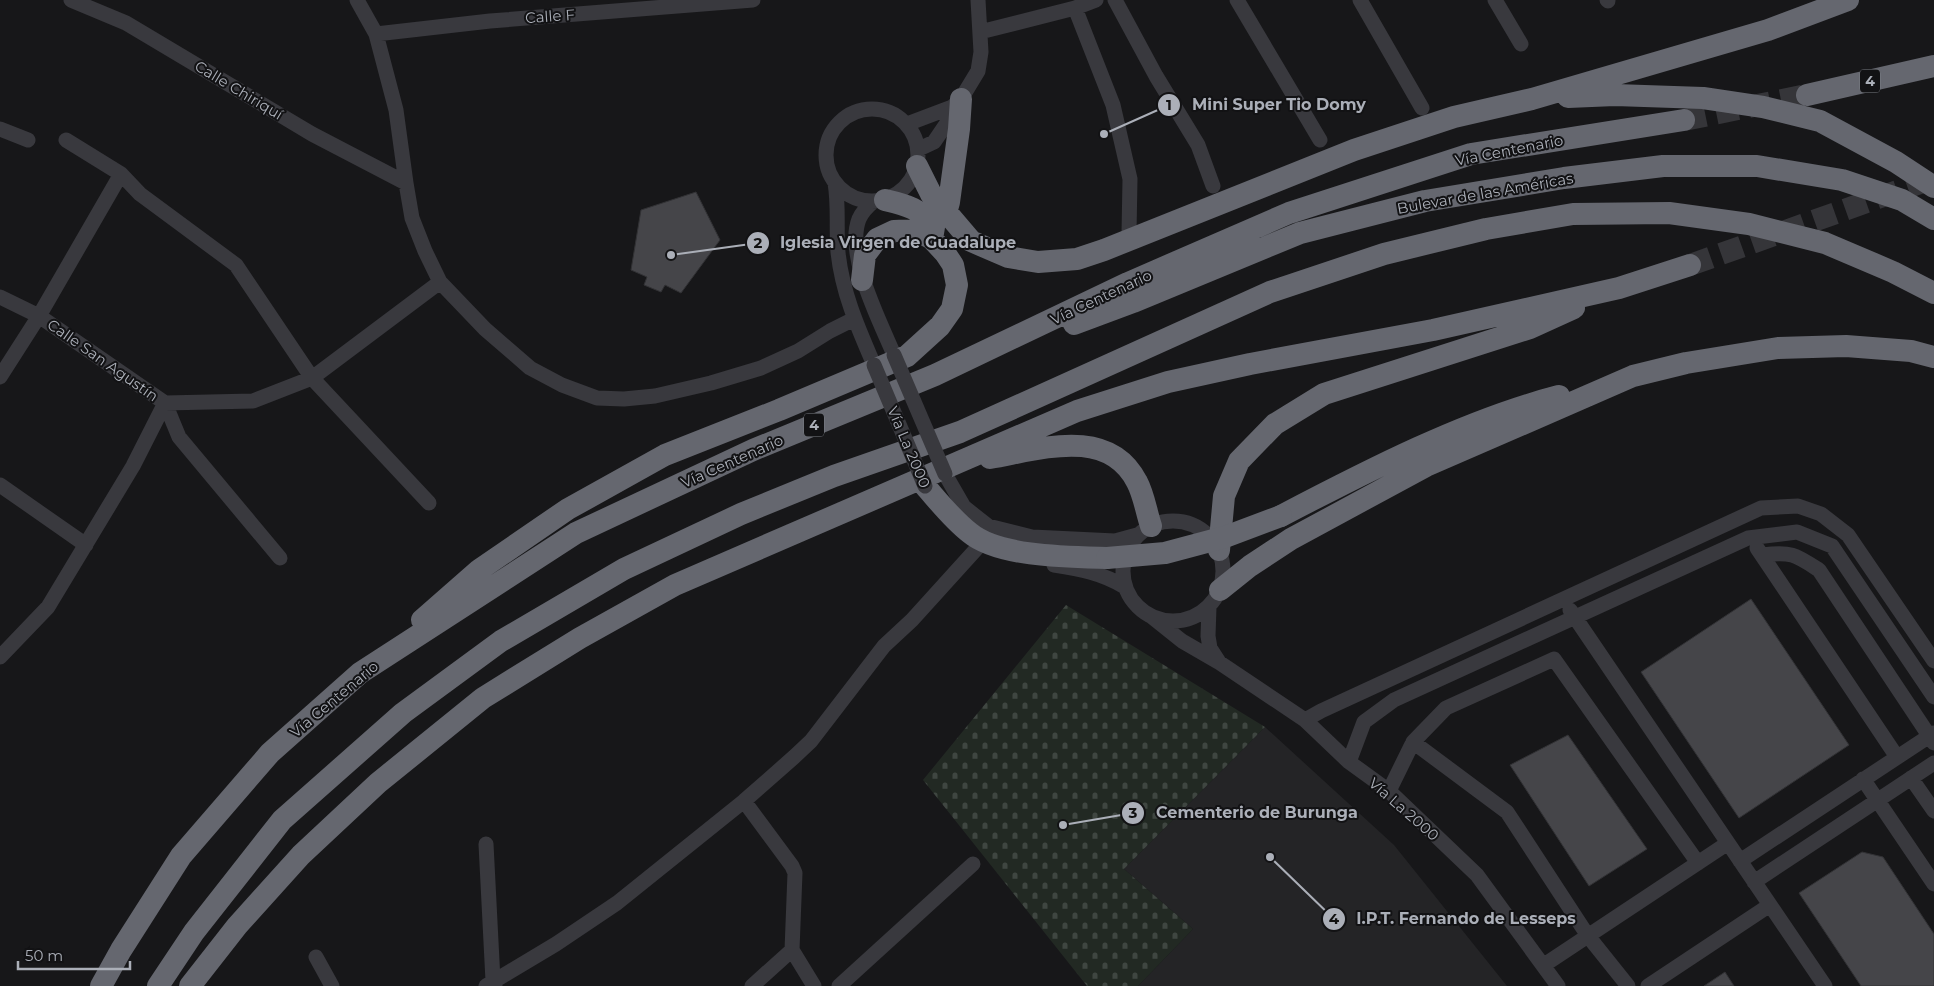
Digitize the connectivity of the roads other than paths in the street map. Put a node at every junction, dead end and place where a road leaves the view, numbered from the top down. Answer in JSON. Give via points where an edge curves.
{"nodes":[{"id":1,"x":71,"y":0,"type":"edge"},
{"id":2,"x":357,"y":0,"type":"edge"},
{"id":3,"x":753,"y":0,"type":"edge"},
{"id":4,"x":978,"y":0,"type":"edge"},
{"id":5,"x":1096,"y":0,"type":"edge"},
{"id":6,"x":1115,"y":0,"type":"edge"},
{"id":7,"x":1238,"y":0,"type":"edge"},
{"id":8,"x":1360,"y":0,"type":"edge"},
{"id":9,"x":1495,"y":0,"type":"edge"},
{"id":10,"x":1848,"y":0,"type":"edge"},
{"id":11,"x":1075,"y":8,"type":"junction"},
{"id":12,"x":980,"y":32,"type":"junction"},
{"id":13,"x":376,"y":34,"type":"junction"},
{"id":14,"x":1520,"y":44,"type":"dead end"},
{"id":15,"x":1934,"y":66,"type":"edge"},
{"id":16,"x":1806,"y":95,"type":"tunnel mouth"},
{"id":17,"x":1532,"y":99,"type":"junction"},
{"id":18,"x":957,"y":103,"type":"junction"},
{"id":19,"x":1422,"y":108,"type":"dead end"},
{"id":20,"x":1684,"y":120,"type":"tunnel mouth"},
{"id":21,"x":907,"y":124,"type":"junction"},
{"id":22,"x":0,"y":130,"type":"edge"},
{"id":23,"x":28,"y":140,"type":"dead end"},
{"id":24,"x":66,"y":140,"type":"dead end"},
{"id":25,"x":1320,"y":140,"type":"dead end"},
{"id":26,"x":918,"y":158,"type":"junction"},
{"id":27,"x":121,"y":174,"type":"junction"},
{"id":28,"x":406,"y":183,"type":"junction"},
{"id":29,"x":834,"y":183,"type":"junction"},
{"id":30,"x":1213,"y":186,"type":"dead end"},
{"id":31,"x":1934,"y":187,"type":"edge"},
{"id":32,"x":880,"y":200,"type":"junction"},
{"id":33,"x":946,"y":213,"type":"junction"},
{"id":34,"x":1934,"y":219,"type":"edge"},
{"id":35,"x":1129,"y":233,"type":"dead end"},
{"id":36,"x":932,"y":239,"type":"junction"},
{"id":37,"x":1690,"y":265,"type":"tunnel mouth"},
{"id":38,"x":862,"y":280,"type":"junction"},
{"id":39,"x":440,"y":282,"type":"junction"},
{"id":40,"x":1619,"y":288,"type":"junction"},
{"id":41,"x":1934,"y":293,"type":"edge"},
{"id":42,"x":0,"y":297,"type":"edge"},
{"id":43,"x":39,"y":316,"type":"junction"},
{"id":44,"x":854,"y":319,"type":"junction"},
{"id":45,"x":1934,"y":357,"type":"edge"},
{"id":46,"x":0,"y":376,"type":"edge"},
{"id":47,"x":935,"y":376,"type":"junction"},
{"id":48,"x":1633,"y":376,"type":"junction"},
{"id":49,"x":312,"y":378,"type":"junction"},
{"id":50,"x":165,"y":403,"type":"junction"},
{"id":51,"x":950,"y":469,"type":"junction"},
{"id":52,"x":0,"y":485,"type":"edge"},
{"id":53,"x":925,"y":486,"type":"junction"},
{"id":54,"x":428,"y":504,"type":"dead end"},
{"id":55,"x":1144,"y":530,"type":"junction"},
{"id":56,"x":1748,"y":538,"type":"junction"},
{"id":57,"x":86,"y":545,"type":"junction"},
{"id":58,"x":979,"y":546,"type":"junction"},
{"id":59,"x":1219,"y":550,"type":"junction"},
{"id":60,"x":1763,"y":555,"type":"junction"},
{"id":61,"x":280,"y":558,"type":"dead end"},
{"id":62,"x":1125,"y":587,"type":"junction"},
{"id":63,"x":1215,"y":598,"type":"junction"},
{"id":64,"x":1563,"y":600,"type":"junction"},
{"id":65,"x":1152,"y":617,"type":"junction"},
{"id":66,"x":1575,"y":618,"type":"junction"},
{"id":67,"x":0,"y":657,"type":"edge"},
{"id":68,"x":1934,"y":661,"type":"edge"},
{"id":69,"x":1220,"y":663,"type":"junction"},
{"id":70,"x":360,"y":673,"type":"junction"},
{"id":71,"x":1934,"y":697,"type":"edge"},
{"id":72,"x":1305,"y":720,"type":"junction"},
{"id":73,"x":1932,"y":737,"type":"edge"},
{"id":74,"x":1413,"y":742,"type":"junction"},
{"id":75,"x":1898,"y":757,"type":"junction"},
{"id":76,"x":1349,"y":762,"type":"junction"},
{"id":77,"x":1934,"y":763,"type":"edge"},
{"id":78,"x":1911,"y":778,"type":"junction"},
{"id":79,"x":1863,"y":779,"type":"junction"},
{"id":80,"x":1389,"y":791,"type":"junction"},
{"id":81,"x":744,"y":801,"type":"junction"},
{"id":82,"x":1877,"y":801,"type":"junction"},
{"id":83,"x":1934,"y":811,"type":"edge"},
{"id":84,"x":1728,"y":843,"type":"junction"},
{"id":85,"x":486,"y":844,"type":"dead end"},
{"id":86,"x":1740,"y":860,"type":"junction"},
{"id":87,"x":1698,"y":863,"type":"junction"},
{"id":88,"x":973,"y":864,"type":"dead end"},
{"id":89,"x":1754,"y":882,"type":"junction"},
{"id":90,"x":1934,"y":884,"type":"edge"},
{"id":91,"x":1770,"y":904,"type":"junction"},
{"id":92,"x":1588,"y":936,"type":"junction"},
{"id":93,"x":792,"y":950,"type":"junction"},
{"id":94,"x":316,"y":957,"type":"dead end"},
{"id":95,"x":1544,"y":965,"type":"junction"},
{"id":96,"x":491,"y":984,"type":"edge"},
{"id":97,"x":102,"y":986,"type":"edge"},
{"id":98,"x":158,"y":986,"type":"edge"},
{"id":99,"x":190,"y":986,"type":"edge"},
{"id":100,"x":332,"y":986,"type":"edge"},
{"id":101,"x":752,"y":986,"type":"edge"},
{"id":102,"x":814,"y":986,"type":"edge"},
{"id":103,"x":839,"y":986,"type":"edge"},
{"id":104,"x":1558,"y":986,"type":"edge"},
{"id":105,"x":1628,"y":986,"type":"edge"},
{"id":106,"x":1648,"y":986,"type":"edge"},
{"id":107,"x":1825,"y":986,"type":"edge"}],
"edges":[{"from":1,"to":28,"type":"street","name":"Calle Chiriquí","via":[[126,23],[312,134]]},
{"from":2,"to":13,"type":"street"},
{"from":3,"to":13,"type":"street","name":"Calle F","via":[[490,21]]},
{"from":4,"to":12,"type":"street"},
{"from":5,"to":11,"type":"street"},
{"from":6,"to":30,"type":"street","via":[[1198,145]]},
{"from":7,"to":25,"type":"street"},
{"from":8,"to":19,"type":"street"},
{"from":9,"to":14,"type":"street"},
{"from":10,"to":17,"type":"highway","via":[[1768,30]]},
{"from":11,"to":12,"type":"street"},
{"from":11,"to":35,"type":"street","via":[[1115,114],[1130,179]]},
{"from":12,"to":18,"type":"street","via":[[978,71]]},
{"from":13,"to":28,"type":"street","via":[[396,110]]},
{"from":15,"to":16,"type":"highway","number":"4"},
{"from":17,"to":31,"type":"highway","via":[[1615,95],[1693,98],[1762,107],[1820,121],[1896,162]]},
{"from":17,"to":33,"type":"highway","via":[[1454,117],[1354,150],[1077,259],[1038,262],[1008,257],[971,241]]},
{"from":18,"to":21,"type":"street"},
{"from":18,"to":26,"type":"street","via":[[934,142]]},
{"from":18,"to":33,"type":"highway","via":[[959,129]]},
{"from":20,"to":47,"type":"highway","name":"Vía Centenario","number":"4","via":[[1471,154],[1289,213],[1128,283]]},
{"from":21,"to":26,"type":"street"},
{"from":21,"to":29,"type":"street","via":[[895,114],[880,109],[864,109],[849,114],[828,138],[825,153],[827,169]]},
{"from":22,"to":23,"type":"street"},
{"from":24,"to":27,"type":"street"},
{"from":26,"to":32,"type":"street","via":[[911,181],[900,193]]},
{"from":26,"to":33,"type":"highway","via":[[931,194]]},
{"from":27,"to":43,"type":"street"},
{"from":27,"to":49,"type":"street","via":[[140,194],[236,264]]},
{"from":28,"to":39,"type":"street","via":[[412,218]]},
{"from":29,"to":32,"type":"street","via":[[859,200]]},
{"from":29,"to":44,"type":"street","name":"Vía La 2000","via":[[838,202],[838,251]]},
{"from":32,"to":36,"type":"highway","via":[[909,205],[927,218],[934,227]]},
{"from":32,"to":38,"type":"street","name":"Vía La 2000","via":[[859,218],[856,232]]},
{"from":34,"to":47,"type":"highway","name":"Bulevar de las Américas","via":[[1902,200],[1842,180],[1757,166],[1663,166],[1564,178],[1425,201],[1300,233],[1133,302]]},
{"from":36,"to":38,"type":"highway","via":[[916,230],[894,230],[877,239],[865,255]]},
{"from":36,"to":70,"type":"highway","via":[[953,265],[956,285],[952,308],[940,326],[907,356],[665,455],[568,509],[479,570]]},
{"from":37,"to":40,"type":"highway"},
{"from":38,"to":51,"type":"street","name":"Vía La 2000","bridge":true,"via":[[894,355]]},
{"from":39,"to":44,"type":"street","via":[[485,329],[530,368],[562,386],[597,398],[624,400],[655,396],[761,368]]},
{"from":39,"to":49,"type":"street"},
{"from":40,"to":51,"type":"highway","via":[[1433,330],[1168,382],[1077,411]]},
{"from":40,"to":59,"type":"highway","via":[[1530,328],[1324,394],[1274,424],[1239,462],[1224,496]]},
{"from":41,"to":98,"type":"highway","via":[[1825,242],[1749,224],[1669,213],[1573,214],[1486,229],[1384,254],[1270,292],[960,432],[834,476],[741,514],[624,569],[501,641],[403,713],[282,820],[194,932]]},
{"from":42,"to":43,"type":"street","name":"Calle San Agustín"},
{"from":43,"to":46,"type":"street"},
{"from":43,"to":50,"type":"street","name":"Calle San Agustín"},
{"from":44,"to":53,"type":"street","name":"Vía La 2000","bridge":true},
{"from":45,"to":48,"type":"highway","via":[[1911,351],[1846,346],[1778,348],[1686,363]]},
{"from":47,"to":70,"type":"highway","name":"Vía Centenario","number":"4","via":[[752,450],[576,533]]},
{"from":48,"to":53,"type":"highway","bridge":true,"via":[[1521,406],[1419,448],[1281,516],[1225,537],[1165,553],[1107,558],[1006,550],[971,534]]},
{"from":48,"to":63,"type":"highway","via":[[1426,466],[1291,539],[1250,566]]},
{"from":49,"to":50,"type":"street","via":[[253,401]]},
{"from":49,"to":54,"type":"street"},
{"from":50,"to":57,"type":"street","via":[[133,466]]},
{"from":50,"to":61,"type":"street","name":"Calle San Agustín","via":[[179,437]]},
{"from":51,"to":55,"type":"street","name":"Vía La 2000","via":[[964,507],[988,526],[1032,537],[1114,541]]},
{"from":51,"to":55,"type":"highway","via":[[1060,445],[1080,444],[1103,450],[1130,470],[1137,482]]},
{"from":51,"to":99,"type":"highway","via":[[676,585],[580,638],[483,698],[378,783],[301,855],[237,926]]},
{"from":52,"to":57,"type":"street"},
{"from":53,"to":58,"type":"street","name":"Vía La 2000","via":[[939,514],[962,538]]},
{"from":55,"to":59,"type":"street","via":[[1166,521],[1182,521],[1198,527]]},
{"from":55,"to":62,"type":"street","via":[[1126,551],[1122,569]]},
{"from":56,"to":60,"type":"street"},
{"from":56,"to":66,"type":"street"},
{"from":56,"to":71,"type":"street","via":[[1797,532],[1832,546]]},
{"from":57,"to":67,"type":"street","via":[[48,607]]},
{"from":58,"to":62,"type":"street","name":"Vía La 2000","via":[[1017,560],[1086,570]]},
{"from":58,"to":81,"type":"street","via":[[884,646],[811,741]]},
{"from":59,"to":63,"type":"street","via":[[1224,570]]},
{"from":60,"to":73,"type":"street","via":[[1792,554],[1819,570]]},
{"from":60,"to":75,"type":"street"},
{"from":62,"to":65,"type":"street","via":[[1135,605]]},
{"from":63,"to":65,"type":"street","via":[[1192,618],[1172,622]]},
{"from":63,"to":69,"type":"street","name":"Vía La 2000","via":[[1208,636],[1210,648]]},
{"from":64,"to":66,"type":"street"},
{"from":64,"to":68,"type":"street","via":[[1761,508],[1798,506],[1821,514],[1848,535]]},
{"from":64,"to":72,"type":"street"},
{"from":65,"to":69,"type":"street","name":"Vía La 2000","via":[[1182,641]]},
{"from":66,"to":76,"type":"street","via":[[1394,700],[1364,722]]},
{"from":66,"to":84,"type":"street"},
{"from":69,"to":72,"type":"street","name":"Vía La 2000"},
{"from":70,"to":97,"type":"highway","name":"Vía Centenario","number":"4","via":[[270,753],[181,856]]},
{"from":72,"to":76,"type":"street","name":"Vía La 2000"},
{"from":73,"to":75,"type":"street"},
{"from":74,"to":80,"type":"street"},
{"from":74,"to":87,"type":"street","via":[[1446,708],[1554,659]]},
{"from":74,"to":92,"type":"street","via":[[1507,812]]},
{"from":75,"to":79,"type":"street"},
{"from":76,"to":80,"type":"street","name":"Vía La 2000"},
{"from":77,"to":78,"type":"street"},
{"from":78,"to":82,"type":"street"},
{"from":78,"to":83,"type":"street"},
{"from":79,"to":82,"type":"street"},
{"from":79,"to":86,"type":"street"},
{"from":80,"to":95,"type":"street","name":"Vía La 2000","via":[[1476,875]]},
{"from":81,"to":93,"type":"street","via":[[795,873]]},
{"from":81,"to":96,"type":"street","via":[[617,903]]},
{"from":82,"to":89,"type":"street"},
{"from":82,"to":90,"type":"street"},
{"from":84,"to":86,"type":"street"},
{"from":84,"to":87,"type":"street"},
{"from":85,"to":96,"type":"street"},
{"from":86,"to":89,"type":"street"},
{"from":87,"to":92,"type":"street"},
{"from":88,"to":103,"type":"street"},
{"from":89,"to":91,"type":"street"},
{"from":91,"to":106,"type":"street"},
{"from":91,"to":107,"type":"street"},
{"from":92,"to":95,"type":"street"},
{"from":92,"to":105,"type":"street"},
{"from":93,"to":101,"type":"street"},
{"from":93,"to":102,"type":"street"},
{"from":94,"to":100,"type":"street"},
{"from":95,"to":104,"type":"street","name":"Vía La 2000"}]}
